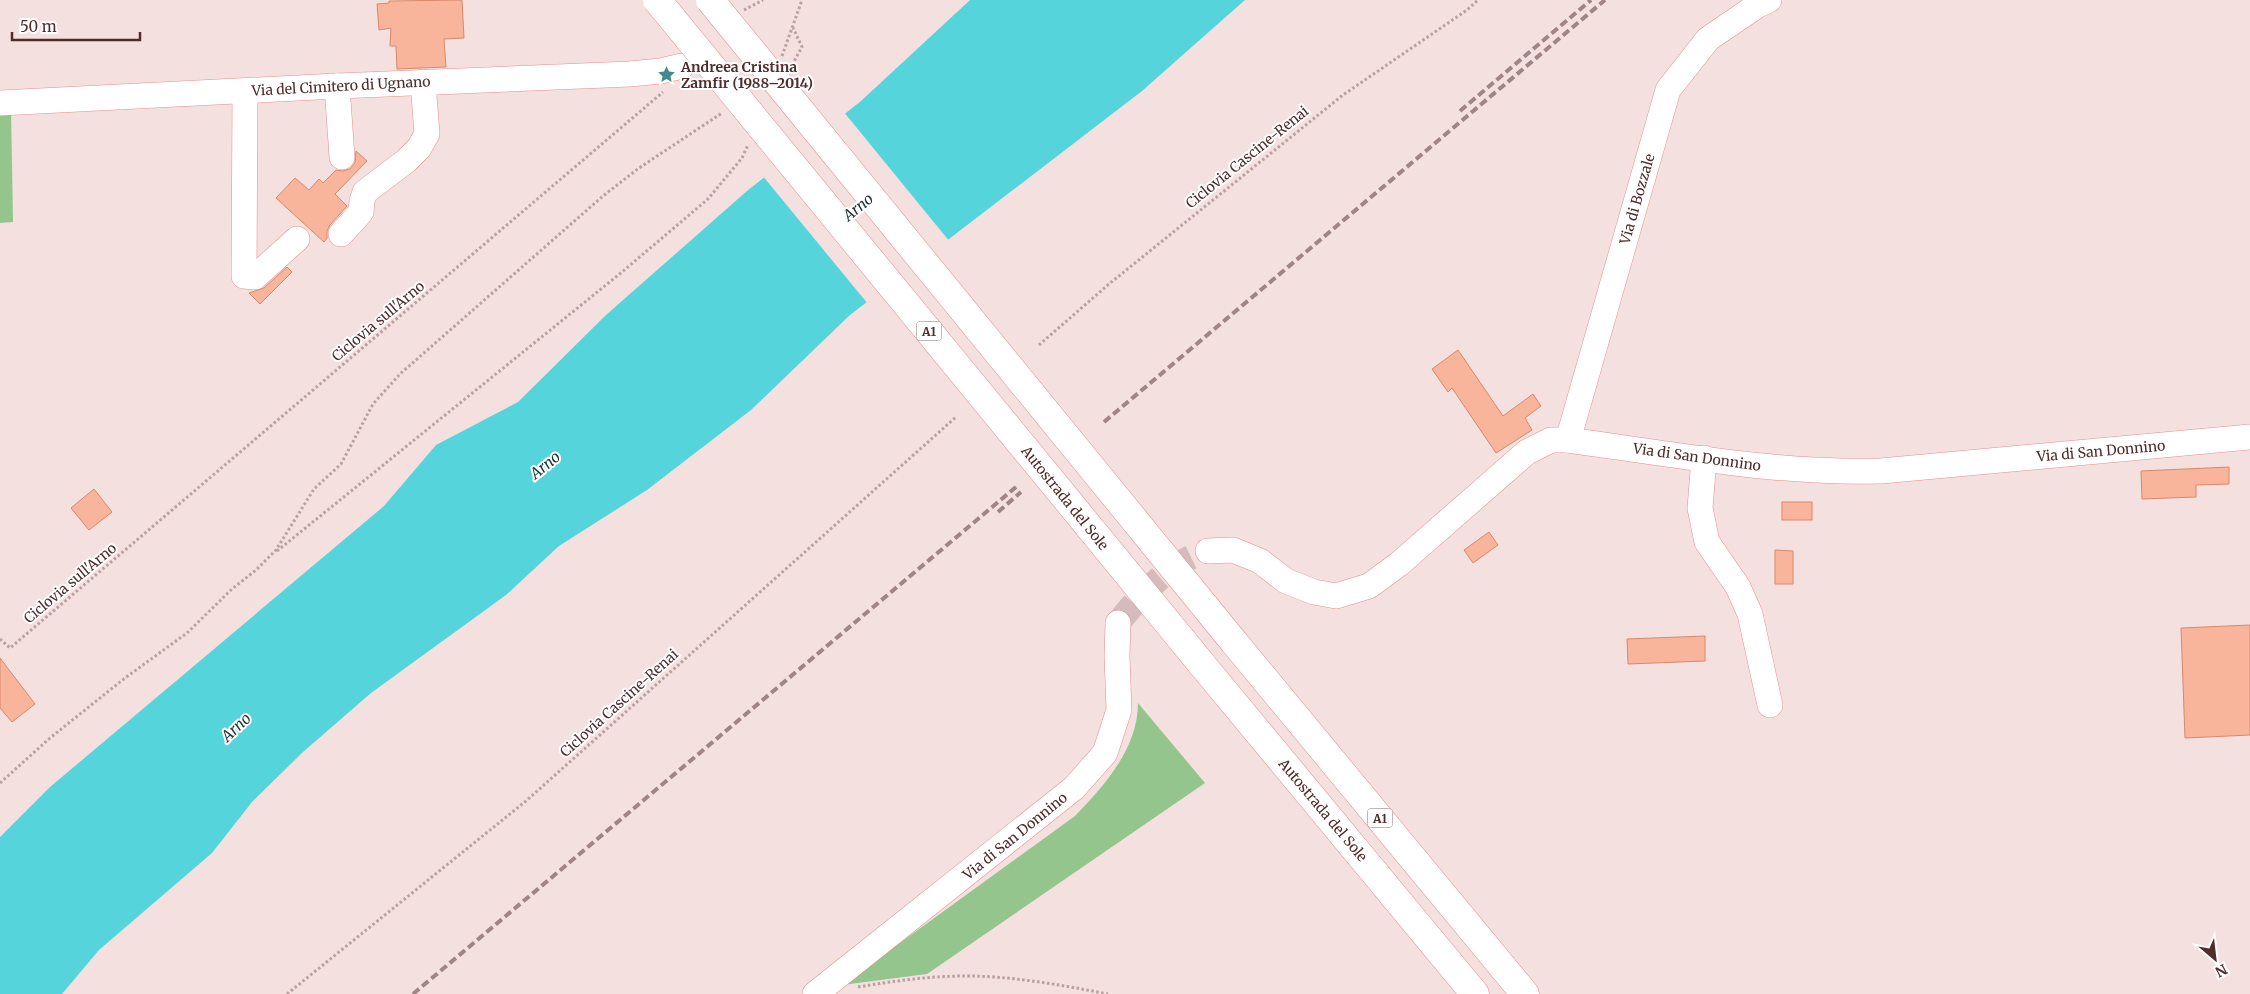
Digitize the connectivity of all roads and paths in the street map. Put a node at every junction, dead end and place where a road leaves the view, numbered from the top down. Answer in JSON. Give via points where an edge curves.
{"nodes":[{"id":1,"x":658,"y":0,"type":"edge"},
{"id":2,"x":710,"y":0,"type":"edge"},
{"id":3,"x":763,"y":0,"type":"edge"},
{"id":4,"x":802,"y":0,"type":"edge"},
{"id":5,"x":1478,"y":0,"type":"edge"},
{"id":6,"x":1769,"y":0,"type":"edge"},
{"id":7,"x":1734,"y":9,"type":"edge"},
{"id":8,"x":739,"y":12,"type":"dead end"},
{"id":9,"x":793,"y":28,"type":"junction"},
{"id":10,"x":778,"y":64,"type":"dead end"},
{"id":11,"x":682,"y":66,"type":"joint"},
{"id":12,"x":788,"y":72,"type":"dead end"},
{"id":13,"x":423,"y":82,"type":"junction"},
{"id":14,"x":337,"y":86,"type":"junction"},
{"id":15,"x":245,"y":91,"type":"junction"},
{"id":16,"x":0,"y":104,"type":"edge"},
{"id":17,"x":723,"y":111,"type":"dead end"},
{"id":18,"x":751,"y":141,"type":"dead end"},
{"id":19,"x":342,"y":158,"type":"dead end"},
{"id":20,"x":341,"y":234,"type":"dead end"},
{"id":21,"x":297,"y":239,"type":"dead end"},
{"id":22,"x":1040,"y":345,"type":"dead end"},
{"id":23,"x":956,"y":417,"type":"dead end"},
{"id":24,"x":2250,"y":437,"type":"edge"},
{"id":25,"x":1568,"y":440,"type":"junction"},
{"id":26,"x":1704,"y":458,"type":"junction"},
{"id":27,"x":1208,"y":551,"type":"tunnel mouth"},
{"id":28,"x":265,"y":561,"type":"junction"},
{"id":29,"x":1118,"y":623,"type":"tunnel mouth"},
{"id":30,"x":0,"y":639,"type":"edge"},
{"id":31,"x":1770,"y":705,"type":"dead end"},
{"id":32,"x":0,"y":783,"type":"edge"},
{"id":33,"x":857,"y":987,"type":"dead end"},
{"id":34,"x":287,"y":994,"type":"edge"},
{"id":35,"x":815,"y":994,"type":"edge"},
{"id":36,"x":1108,"y":994,"type":"edge"},
{"id":37,"x":1475,"y":994,"type":"edge"},
{"id":38,"x":1525,"y":994,"type":"edge"}],
"edges":[{"from":1,"to":37,"type":"highway","name":"Autostrada del Sole","number":"A1","bridge":true},
{"from":2,"to":38,"type":"highway","number":"A1","bridge":true},
{"from":3,"to":8,"type":"path"},
{"from":4,"to":9,"type":"path"},
{"from":5,"to":22,"type":"path","name":"Ciclovia Cascine-Renai","via":[[1342,95],[1108,284]]},
{"from":6,"to":7,"type":"street","name":"Via di Bozzale"},
{"from":7,"to":25,"type":"street","name":"Via di Bozzale","via":[[1668,90]]},
{"from":9,"to":10,"type":"path"},
{"from":9,"to":12,"type":"path","via":[[802,47]]},
{"from":11,"to":13,"type":"street","name":"Via del Cimitero di Ugnano","via":[[630,74]]},
{"from":11,"to":30,"type":"path","name":"Ciclovia sull'Arno","via":[[667,89],[10,648]]},
{"from":13,"to":14,"type":"street","name":"Via del Cimitero di Ugnano"},
{"from":13,"to":20,"type":"street","via":[[427,134],[420,148],[365,192],[361,212]]},
{"from":14,"to":15,"type":"street","name":"Via del Cimitero di Ugnano"},
{"from":14,"to":19,"type":"street"},
{"from":15,"to":16,"type":"street","name":"Via del Cimitero di Ugnano"},
{"from":15,"to":21,"type":"street","via":[[244,276],[255,276]]},
{"from":17,"to":28,"type":"path","via":[[603,196],[400,374],[373,404],[341,464],[314,489],[276,550]]},
{"from":18,"to":28,"type":"path","via":[[742,158],[708,199]]},
{"from":23,"to":34,"type":"path","name":"Ciclovia Cascine-Renai","via":[[526,801]]},
{"from":24,"to":26,"type":"street","name":"Via di San Donnino","via":[[1881,471],[1790,470]]},
{"from":25,"to":26,"type":"street","name":"Via di San Donnino"},
{"from":25,"to":27,"type":"street","name":"Via di San Donnino","via":[[1551,440],[1527,452],[1399,564],[1368,586],[1336,596],[1286,581],[1260,561],[1233,550]]},
{"from":26,"to":31,"type":"street","via":[[1700,508],[1707,542],[1738,587],[1750,614]]},
{"from":28,"to":32,"type":"path","via":[[187,633],[50,738]]},
{"from":29,"to":35,"type":"street","name":"Via di San Donnino","via":[[1119,710],[1105,752],[1074,788]]},
{"from":33,"to":36,"type":"path","via":[[912,978],[965,976],[1042,981]]}]}
